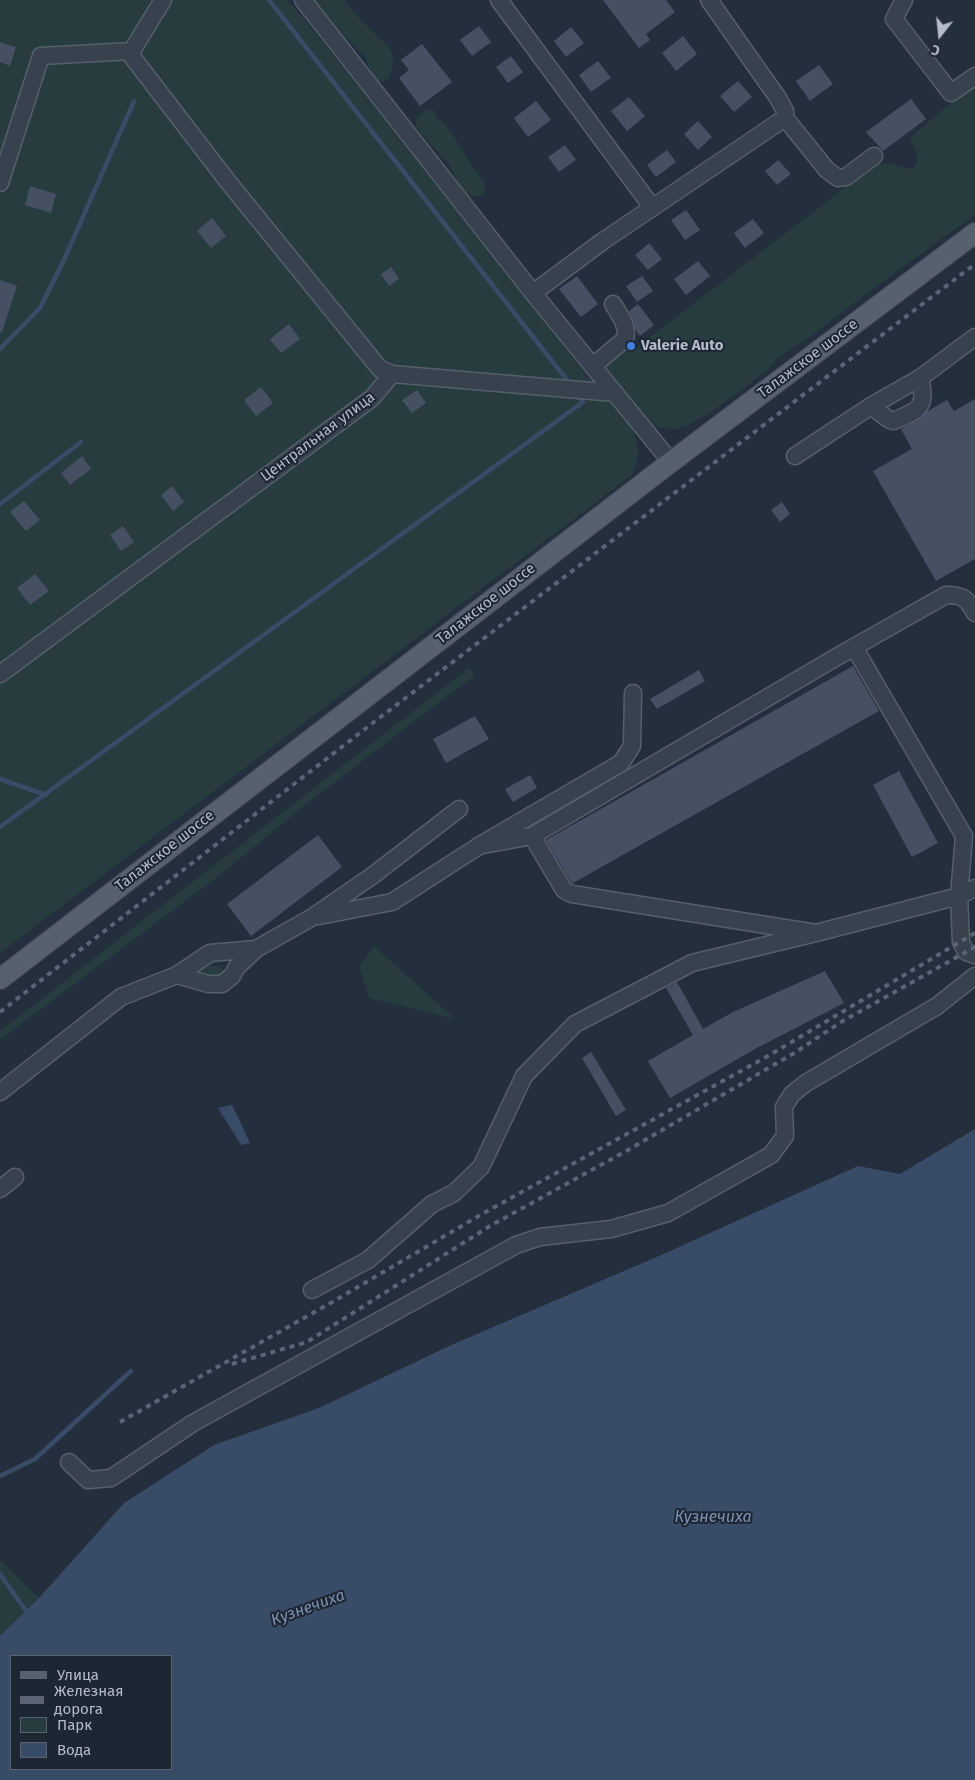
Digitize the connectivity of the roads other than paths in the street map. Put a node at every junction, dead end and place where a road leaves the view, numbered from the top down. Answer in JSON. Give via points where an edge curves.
{"nodes":[{"id":1,"x":163,"y":0,"type":"edge"},
{"id":2,"x":303,"y":0,"type":"edge"},
{"id":3,"x":499,"y":0,"type":"edge"},
{"id":4,"x":904,"y":0,"type":"edge"},
{"id":5,"x":718,"y":3,"type":"edge"},
{"id":6,"x":132,"y":51,"type":"junction"},
{"id":7,"x":975,"y":76,"type":"edge"},
{"id":8,"x":785,"y":118,"type":"junction"},
{"id":9,"x":874,"y":156,"type":"dead end"},
{"id":10,"x":0,"y":182,"type":"edge"},
{"id":11,"x":652,"y":207,"type":"junction"},
{"id":12,"x":975,"y":233,"type":"edge"},
{"id":13,"x":533,"y":293,"type":"junction"},
{"id":14,"x":614,"y":304,"type":"dead end"},
{"id":15,"x":975,"y":337,"type":"edge"},
{"id":16,"x":593,"y":366,"type":"junction"},
{"id":17,"x":392,"y":374,"type":"junction"},
{"id":18,"x":920,"y":378,"type":"junction"},
{"id":19,"x":615,"y":393,"type":"junction"},
{"id":20,"x":871,"y":406,"type":"junction"},
{"id":21,"x":795,"y":456,"type":"dead end"},
{"id":22,"x":671,"y":462,"type":"junction"},
{"id":23,"x":975,"y":612,"type":"edge"},
{"id":24,"x":854,"y":647,"type":"junction"},
{"id":25,"x":0,"y":674,"type":"edge"},
{"id":26,"x":633,"y":693,"type":"dead end"},
{"id":27,"x":459,"y":809,"type":"dead end"},
{"id":28,"x":969,"y":833,"type":"edge"},
{"id":29,"x":532,"y":836,"type":"junction"},
{"id":30,"x":478,"y":846,"type":"junction"},
{"id":31,"x":975,"y":888,"type":"edge"},
{"id":32,"x":960,"y":896,"type":"junction"},
{"id":33,"x":311,"y":918,"type":"junction"},
{"id":34,"x":816,"y":933,"type":"junction"},
{"id":35,"x":256,"y":949,"type":"junction"},
{"id":36,"x":975,"y":955,"type":"edge"},
{"id":37,"x":177,"y":975,"type":"junction"},
{"id":38,"x":975,"y":976,"type":"edge"},
{"id":39,"x":0,"y":979,"type":"edge"},
{"id":40,"x":0,"y":1092,"type":"edge"},
{"id":41,"x":14,"y":1177,"type":"dead end"},
{"id":42,"x":0,"y":1189,"type":"edge"},
{"id":43,"x":312,"y":1290,"type":"dead end"},
{"id":44,"x":69,"y":1462,"type":"dead end"}],
"edges":[{"from":1,"to":6,"type":"lane"},
{"from":2,"to":13,"type":"lane"},
{"from":3,"to":11,"type":"lane"},
{"from":4,"to":7,"type":"lane","via":[[894,19],[951,93]]},
{"from":5,"to":8,"type":"lane","via":[[778,98]]},
{"from":6,"to":10,"type":"lane","via":[[41,56]]},
{"from":6,"to":17,"type":"lane","via":[[130,54],[229,182],[380,369]]},
{"from":8,"to":9,"type":"lane","via":[[826,170],[838,178],[846,177]]},
{"from":8,"to":11,"type":"lane"},
{"from":11,"to":13,"type":"lane"},
{"from":12,"to":22,"type":"main road","name":"Талажское шоссе"},
{"from":13,"to":16,"type":"lane"},
{"from":14,"to":16,"type":"lane","via":[[627,333],[625,339]]},
{"from":15,"to":18,"type":"lane"},
{"from":16,"to":19,"type":"lane"},
{"from":17,"to":19,"type":"lane"},
{"from":17,"to":25,"type":"lane","name":"Центральная улица","via":[[372,398]]},
{"from":18,"to":20,"type":"lane"},
{"from":18,"to":20,"type":"lane","via":[[924,396],[915,411],[893,421]]},
{"from":19,"to":22,"type":"lane"},
{"from":20,"to":21,"type":"lane"},
{"from":22,"to":39,"type":"main road","name":"Талажское шоссе"},
{"from":23,"to":24,"type":"lane","via":[[960,595],[946,595]]},
{"from":24,"to":28,"type":"lane"},
{"from":24,"to":29,"type":"lane"},
{"from":26,"to":30,"type":"lane","via":[[632,746],[621,763]]},
{"from":27,"to":33,"type":"lane"},
{"from":28,"to":32,"type":"lane"},
{"from":29,"to":30,"type":"lane"},
{"from":29,"to":34,"type":"lane","via":[[564,890],[572,894]]},
{"from":30,"to":33,"type":"lane","via":[[392,902]]},
{"from":31,"to":32,"type":"lane"},
{"from":32,"to":34,"type":"lane"},
{"from":32,"to":36,"type":"lane","via":[[961,942],[966,952]]},
{"from":33,"to":35,"type":"lane"},
{"from":34,"to":43,"type":"lane","via":[[692,963],[575,1024],[524,1076],[481,1167],[454,1193],[432,1204],[368,1260]]},
{"from":35,"to":37,"type":"lane","via":[[210,953]]},
{"from":35,"to":37,"type":"lane","via":[[222,984],[208,984]]},
{"from":37,"to":40,"type":"lane","via":[[121,996]]},
{"from":38,"to":44,"type":"lane","via":[[937,1006],[806,1083],[792,1094],[784,1107],[785,1136],[771,1155],[668,1213],[611,1229],[540,1237],[516,1245],[193,1423],[111,1478],[88,1480]]},
{"from":41,"to":42,"type":"lane"}]}
